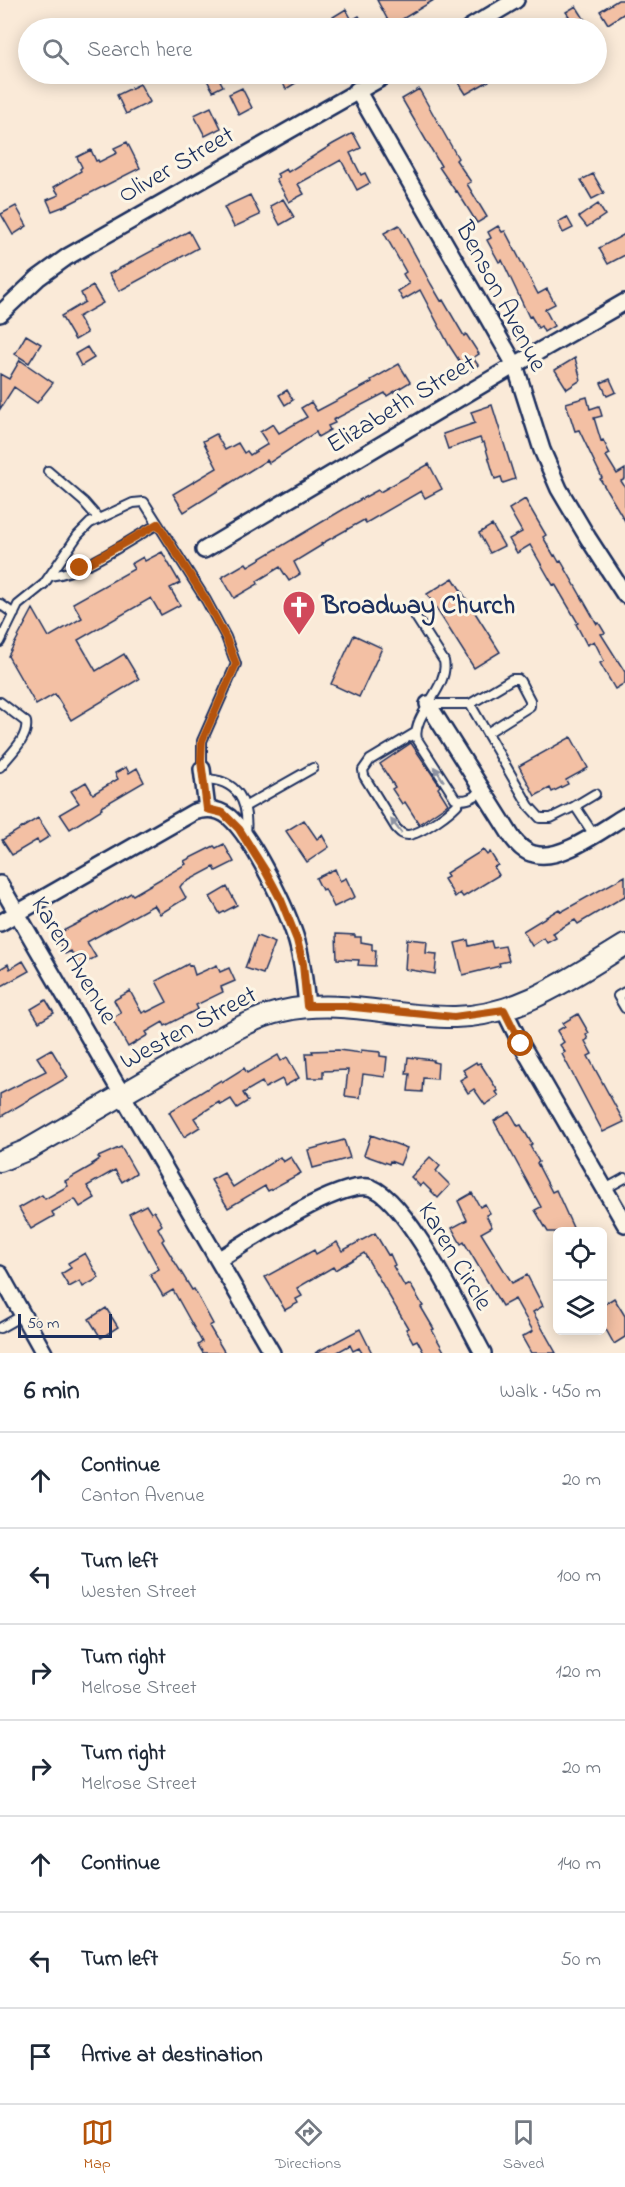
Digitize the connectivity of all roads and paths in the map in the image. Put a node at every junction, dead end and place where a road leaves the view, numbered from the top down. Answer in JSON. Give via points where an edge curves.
{"nodes":[{"id":1,"x":516,"y":0,"type":"edge"},
{"id":2,"x":486,"y":18,"type":"edge"},
{"id":3,"x":368,"y":84,"type":"edge"},
{"id":4,"x":357,"y":90,"type":"junction"},
{"id":5,"x":625,"y":302,"type":"edge"},
{"id":6,"x":0,"y":314,"type":"edge"},
{"id":7,"x":515,"y":365,"type":"junction"},
{"id":8,"x":48,"y":471,"type":"dead end"},
{"id":9,"x":98,"y":518,"type":"junction"},
{"id":10,"x":158,"y":524,"type":"junction"},
{"id":11,"x":204,"y":550,"type":"dead end"},
{"id":12,"x":50,"y":576,"type":"junction"},
{"id":13,"x":625,"y":595,"type":"edge"},
{"id":14,"x":0,"y":604,"type":"edge"},
{"id":15,"x":14,"y":614,"type":"junction"},
{"id":16,"x":414,"y":614,"type":"dead end"},
{"id":17,"x":0,"y":642,"type":"edge"},
{"id":18,"x":0,"y":702,"type":"edge"},
{"id":19,"x":428,"y":704,"type":"junction"},
{"id":20,"x":470,"y":704,"type":"junction"},
{"id":21,"x":415,"y":733,"type":"junction"},
{"id":22,"x":487,"y":733,"type":"junction"},
{"id":23,"x":0,"y":767,"type":"edge"},
{"id":24,"x":314,"y":768,"type":"dead end"},
{"id":25,"x":203,"y":774,"type":"junction"},
{"id":26,"x":482,"y":792,"type":"junction"},
{"id":27,"x":595,"y":794,"type":"dead end"},
{"id":28,"x":460,"y":801,"type":"junction"},
{"id":29,"x":246,"y":806,"type":"junction"},
{"id":30,"x":575,"y":806,"type":"junction"},
{"id":31,"x":207,"y":809,"type":"junction"},
{"id":32,"x":625,"y":816,"type":"edge"},
{"id":33,"x":594,"y":835,"type":"junction"},
{"id":34,"x":245,"y":839,"type":"junction"},
{"id":35,"x":0,"y":884,"type":"edge"},
{"id":36,"x":17,"y":914,"type":"junction"},
{"id":37,"x":0,"y":923,"type":"edge"},
{"id":38,"x":625,"y":945,"type":"edge"},
{"id":39,"x":625,"y":992,"type":"edge"},
{"id":40,"x":307,"y":1006,"type":"junction"},
{"id":41,"x":625,"y":1008,"type":"edge"},
{"id":42,"x":504,"y":1010,"type":"junction"},
{"id":43,"x":123,"y":1094,"type":"junction"},
{"id":44,"x":27,"y":1150,"type":"junction"},
{"id":45,"x":0,"y":1161,"type":"edge"},
{"id":46,"x":0,"y":1175,"type":"edge"},
{"id":47,"x":625,"y":1178,"type":"edge"},
{"id":48,"x":605,"y":1189,"type":"junction"},
{"id":49,"x":625,"y":1224,"type":"edge"},
{"id":50,"x":218,"y":1260,"type":"junction"},
{"id":51,"x":0,"y":1274,"type":"edge"},
{"id":52,"x":22,"y":1315,"type":"junction"},
{"id":53,"x":0,"y":1328,"type":"edge"},
{"id":54,"x":44,"y":1353,"type":"edge"},
{"id":55,"x":272,"y":1353,"type":"edge"},
{"id":56,"x":483,"y":1353,"type":"edge"}],
"edges":[{"from":1,"to":2,"type":"street"},
{"from":3,"to":4,"type":"street","name":"Oliver Street"},
{"from":4,"to":6,"type":"street","name":"Oliver Street","via":[[67,257]]},
{"from":4,"to":7,"type":"street","name":"Benson Avenue"},
{"from":5,"to":7,"type":"street","name":"Elizabeth Street"},
{"from":7,"to":11,"type":"street","name":"Elizabeth Street"},
{"from":7,"to":13,"type":"street","name":"Benson Avenue","via":[[559,489]]},
{"from":8,"to":9,"type":"lane"},
{"from":9,"to":10,"type":"lane","via":[[140,501]]},
{"from":9,"to":12,"type":"lane","via":[[78,535]]},
{"from":10,"to":12,"type":"lane","via":[[80,568]]},
{"from":10,"to":25,"type":"lane","via":[[206,600],[236,664],[202,741]]},
{"from":12,"to":15,"type":"lane","via":[[18,605]]},
{"from":14,"to":15,"type":"lane"},
{"from":15,"to":17,"type":"lane"},
{"from":16,"to":19,"type":"lane","via":[[446,669]]},
{"from":18,"to":23,"type":"lane","via":[[27,726]]},
{"from":19,"to":20,"type":"lane"},
{"from":19,"to":21,"type":"lane"},
{"from":19,"to":26,"type":"street"},
{"from":20,"to":22,"type":"lane"},
{"from":20,"to":22,"type":"lane","via":[[512,680],[520,681],[530,706]]},
{"from":28,"to":21,"type":"lane","one_way":true},
{"from":28,"to":21,"type":"lane","one_way":true,"via":[[416,833],[401,834],[396,828],[363,770],[370,760]]},
{"from":22,"to":30,"type":"lane","via":[[540,818],[551,818]]},
{"from":24,"to":29,"type":"lane"},
{"from":25,"to":29,"type":"lane","via":[[226,783]]},
{"from":25,"to":31,"type":"street"},
{"from":26,"to":28,"type":"lane"},
{"from":26,"to":33,"type":"street","via":[[512,837],[530,853],[553,855]]},
{"from":27,"to":30,"type":"lane"},
{"from":29,"to":34,"type":"lane"},
{"from":30,"to":33,"type":"lane"},
{"from":31,"to":34,"type":"street","via":[[229,817]]},
{"from":31,"to":36,"type":"street","via":[[169,825]]},
{"from":32,"to":33,"type":"street"},
{"from":34,"to":40,"type":"street","via":[[281,900],[297,940]]},
{"from":35,"to":36,"type":"street","name":"Karen Avenue"},
{"from":36,"to":37,"type":"street"},
{"from":36,"to":43,"type":"street","name":"Karen Avenue"},
{"from":38,"to":42,"type":"street","name":"Westen Street","via":[[575,976]]},
{"from":39,"to":41,"type":"lane","via":[[618,996]]},
{"from":40,"to":42,"type":"street","name":"Westen Street","via":[[454,1017]]},
{"from":40,"to":43,"type":"street","name":"Westen Street","via":[[262,1017]]},
{"from":42,"to":48,"type":"street"},
{"from":43,"to":44,"type":"street","name":"Westen Street"},
{"from":43,"to":50,"type":"street"},
{"from":44,"to":45,"type":"street","name":"Westen Street"},
{"from":44,"to":46,"type":"street","name":"Westen Street"},
{"from":47,"to":48,"type":"lane"},
{"from":48,"to":49,"type":"street"},
{"from":50,"to":55,"type":"street"},
{"from":50,"to":56,"type":"street","name":"Karen Circle","via":[[323,1199],[352,1188],[376,1189],[389,1198],[415,1230]]},
{"from":51,"to":52,"type":"street"},
{"from":52,"to":53,"type":"lane"},
{"from":52,"to":54,"type":"street"}]}
